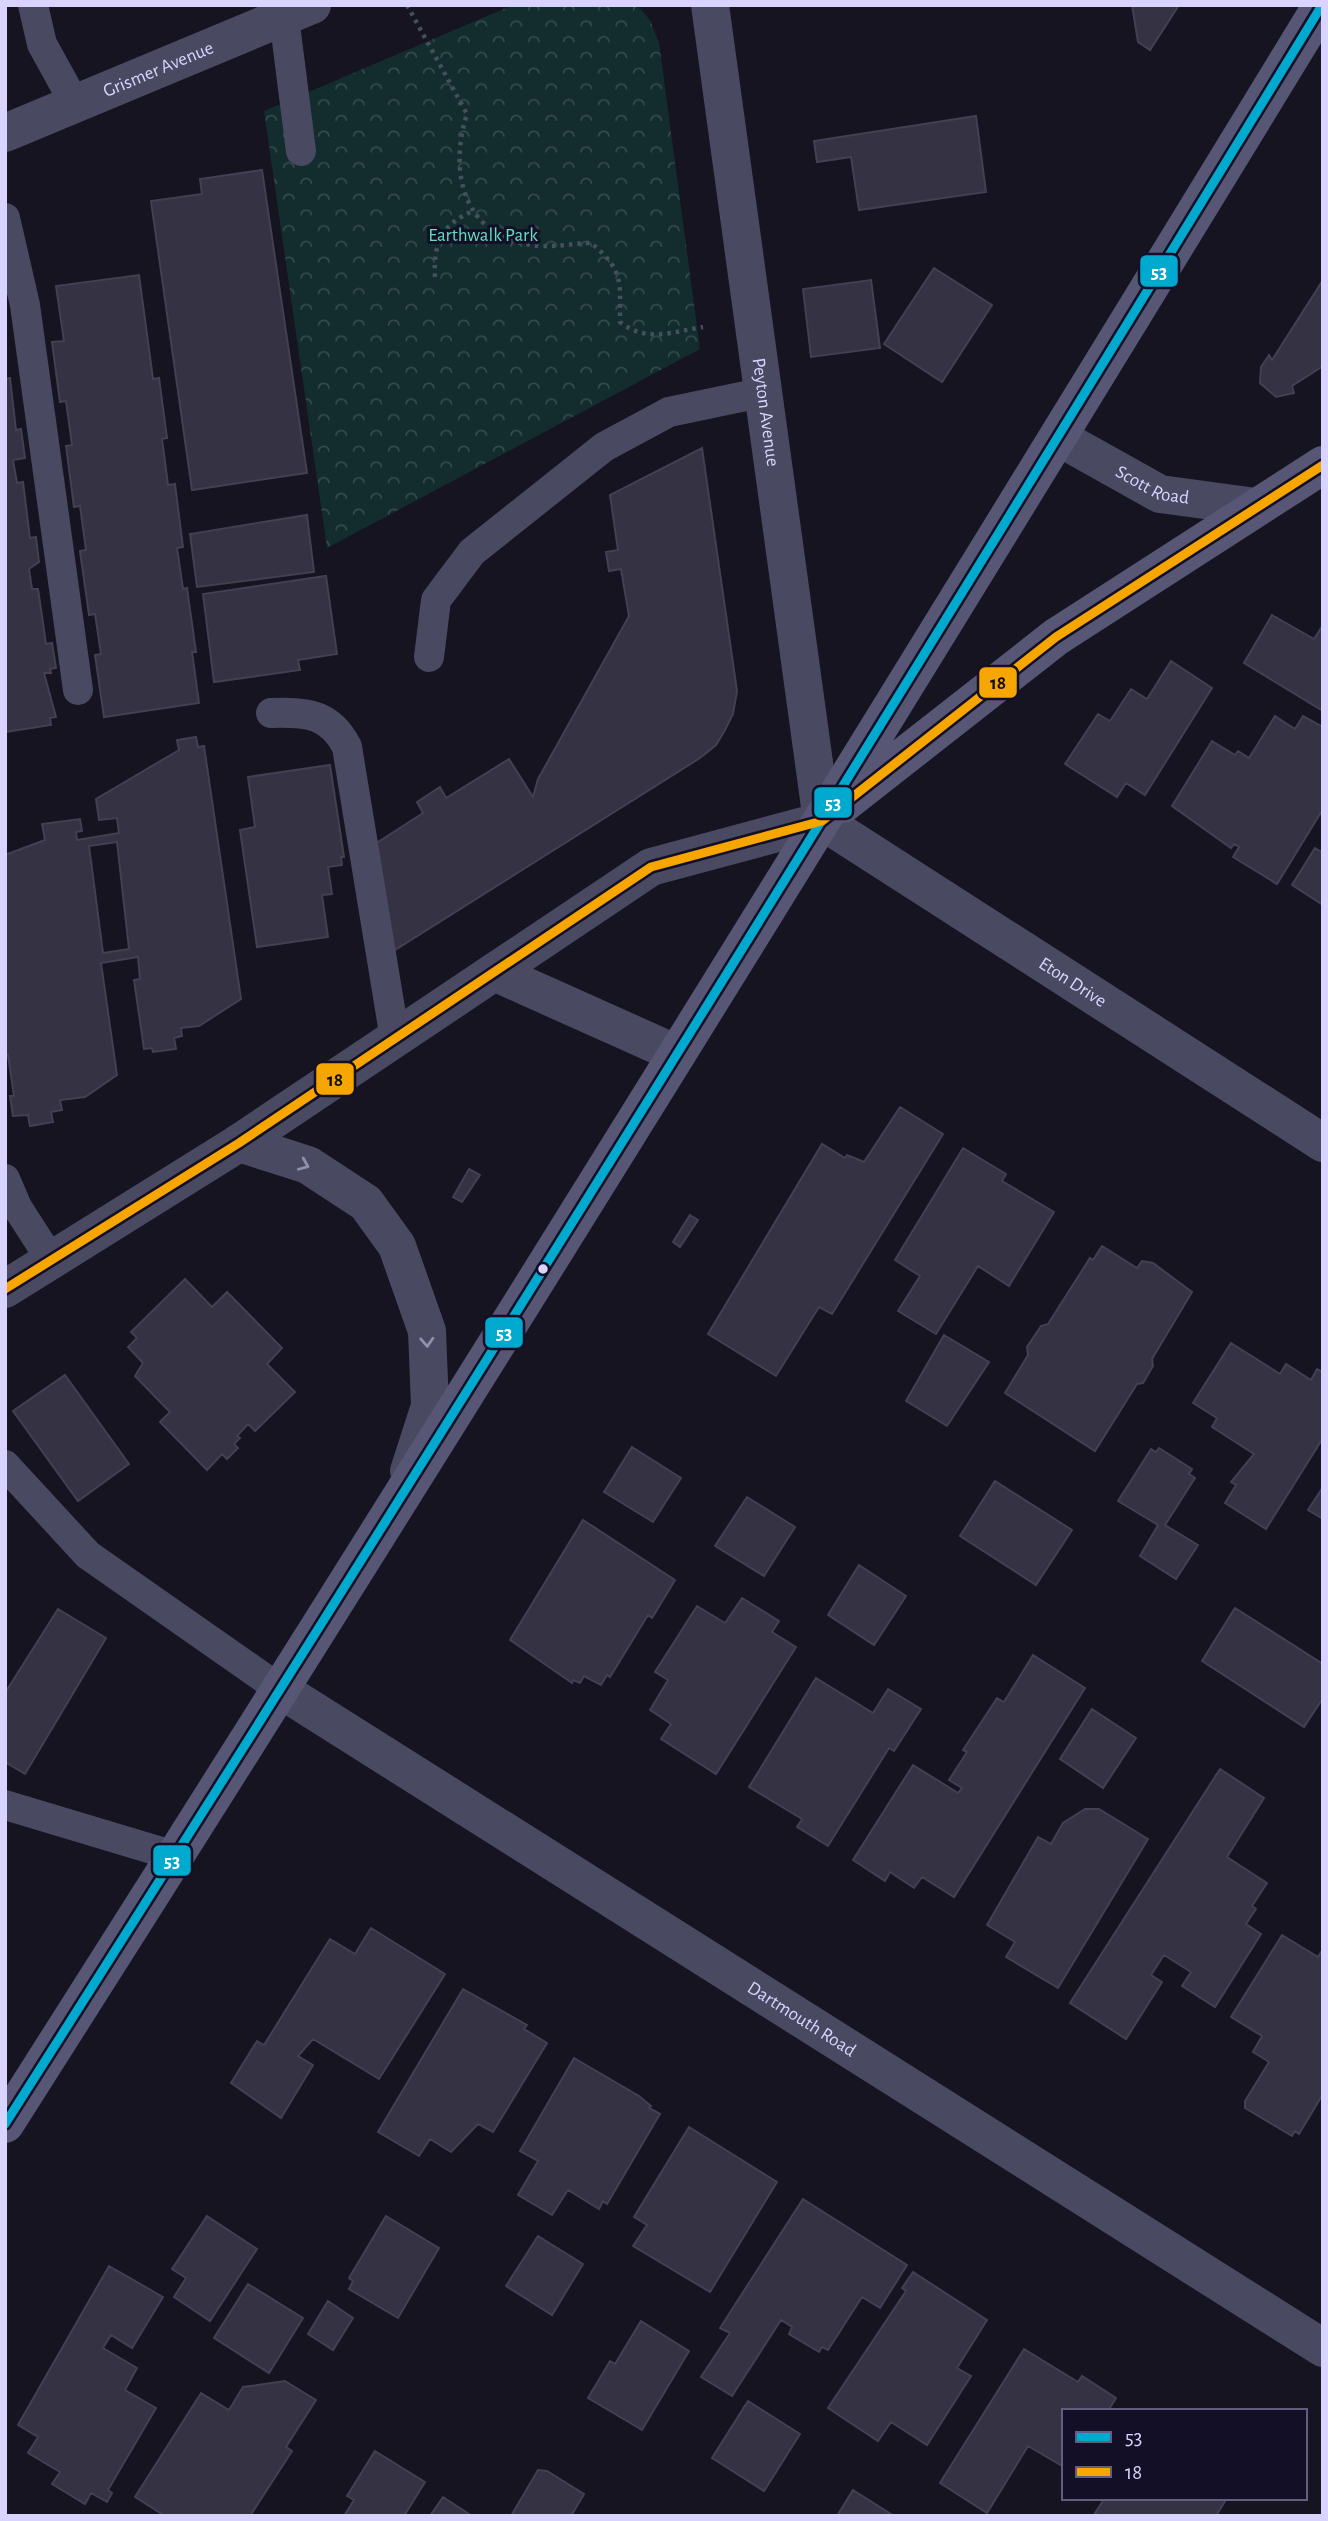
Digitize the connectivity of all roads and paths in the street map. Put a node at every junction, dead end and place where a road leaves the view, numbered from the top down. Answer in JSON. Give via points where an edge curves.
{"nodes":[{"id":1,"x":33,"y":5,"type":"edge"},
{"id":2,"x":407,"y":5,"type":"edge"},
{"id":3,"x":710,"y":5,"type":"edge"},
{"id":4,"x":1322,"y":5,"type":"edge"},
{"id":5,"x":298,"y":11,"type":"edge"},
{"id":6,"x":75,"y":104,"type":"junction"},
{"id":7,"x":5,"y":133,"type":"edge"},
{"id":8,"x":301,"y":150,"type":"dead end"},
{"id":9,"x":473,"y":211,"type":"junction"},
{"id":10,"x":5,"y":218,"type":"edge"},
{"id":11,"x":435,"y":277,"type":"dead end"},
{"id":12,"x":755,"y":318,"type":"junction"},
{"id":13,"x":765,"y":392,"type":"junction"},
{"id":14,"x":1058,"y":437,"type":"junction"},
{"id":15,"x":1323,"y":465,"type":"edge"},
{"id":16,"x":1256,"y":507,"type":"junction"},
{"id":17,"x":429,"y":657,"type":"dead end"},
{"id":18,"x":78,"y":690,"type":"dead end"},
{"id":19,"x":271,"y":713,"type":"dead end"},
{"id":20,"x":822,"y":821,"type":"junction"},
{"id":21,"x":494,"y":972,"type":"junction"},
{"id":22,"x":395,"y":1038,"type":"junction"},
{"id":23,"x":677,"y":1054,"type":"junction"},
{"id":24,"x":239,"y":1143,"type":"junction"},
{"id":25,"x":1323,"y":1143,"type":"edge"},
{"id":26,"x":5,"y":1179,"type":"edge"},
{"id":27,"x":51,"y":1260,"type":"junction"},
{"id":28,"x":5,"y":1289,"type":"edge"},
{"id":29,"x":5,"y":1465,"type":"edge"},
{"id":30,"x":402,"y":1496,"type":"junction"},
{"id":31,"x":281,"y":1690,"type":"junction"},
{"id":32,"x":5,"y":1805,"type":"edge"},
{"id":33,"x":175,"y":1856,"type":"junction"},
{"id":34,"x":5,"y":2124,"type":"edge"},
{"id":35,"x":1323,"y":2348,"type":"edge"}],
"edges":[{"from":1,"to":6,"type":"lane","via":[[42,44]]},
{"from":2,"to":9,"type":"path","via":[[467,114],[457,143],[460,185]]},
{"from":3,"to":12,"type":"street","name":"Peyton Avenue"},
{"from":4,"to":14,"type":"main road"},
{"from":5,"to":6,"type":"street","name":"Grismer Avenue"},
{"from":5,"to":8,"type":"lane"},
{"from":6,"to":7,"type":"street","name":"Grismer Avenue"},
{"from":9,"to":11,"type":"path","via":[[442,230]]},
{"from":9,"to":12,"type":"path","via":[[512,240],[542,246],[591,243],[611,260],[620,280],[620,322],[634,333],[648,335]]},
{"from":10,"to":18,"type":"lane","via":[[25,305]]},
{"from":12,"to":13,"type":"street","name":"Peyton Avenue"},
{"from":13,"to":17,"type":"lane","via":[[669,412],[604,447],[472,552],[436,600]]},
{"from":13,"to":20,"type":"street","name":"Peyton Avenue"},
{"from":14,"to":16,"type":"street","name":"Scott Road","via":[[1160,494]]},
{"from":14,"to":20,"type":"main road"},
{"from":15,"to":16,"type":"main road"},
{"from":16,"to":20,"type":"main road","via":[[1056,637]]},
{"from":19,"to":22,"type":"lane","via":[[309,714],[325,721],[338,730],[347,747]]},
{"from":20,"to":21,"type":"street","via":[[651,867]]},
{"from":20,"to":23,"type":"main road"},
{"from":20,"to":25,"type":"street","name":"Eton Drive"},
{"from":21,"to":22,"type":"street"},
{"from":21,"to":23,"type":"street"},
{"from":22,"to":24,"type":"street"},
{"from":23,"to":30,"type":"main road"},
{"from":24,"to":27,"type":"street"},
{"from":24,"to":30,"type":"street","one_way":true,"via":[[308,1165],[366,1203],[397,1246],[427,1331],[430,1406]]},
{"from":26,"to":27,"type":"lane"},
{"from":27,"to":28,"type":"street"},
{"from":29,"to":31,"type":"lane","via":[[88,1555]]},
{"from":30,"to":31,"type":"main road"},
{"from":31,"to":33,"type":"main road"},
{"from":31,"to":35,"type":"street","name":"Dartmouth Road"},
{"from":32,"to":33,"type":"lane"},
{"from":33,"to":34,"type":"main road"}]}
